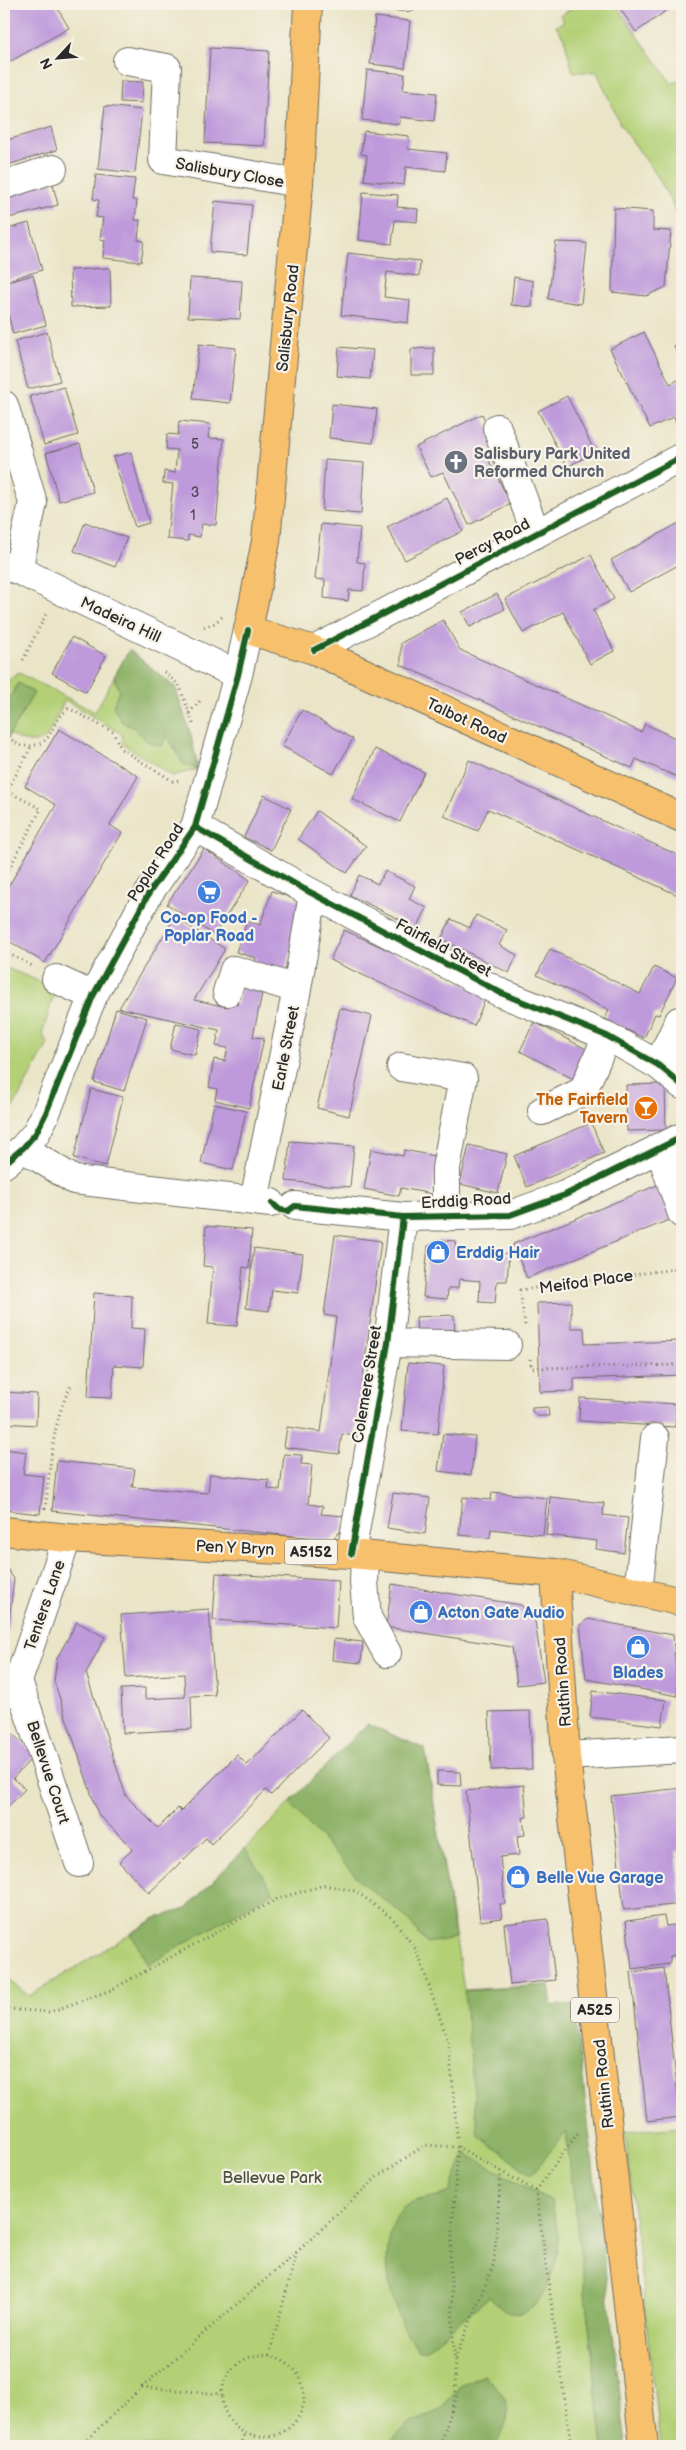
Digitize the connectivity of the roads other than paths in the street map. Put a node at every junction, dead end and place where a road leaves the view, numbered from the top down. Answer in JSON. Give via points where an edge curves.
{"nodes":[{"id":1,"x":308,"y":4,"type":"edge"},
{"id":2,"x":127,"y":61,"type":"dead end"},
{"id":3,"x":53,"y":169,"type":"dead end"},
{"id":4,"x":299,"y":184,"type":"junction"},
{"id":5,"x":4,"y":185,"type":"edge"},
{"id":6,"x":4,"y":405,"type":"edge"},
{"id":7,"x":497,"y":428,"type":"dead end"},
{"id":8,"x":682,"y":457,"type":"edge"},
{"id":9,"x":536,"y":534,"type":"junction"},
{"id":10,"x":11,"y":568,"type":"edge"},
{"id":11,"x":248,"y":630,"type":"junction"},
{"id":12,"x":314,"y":650,"type":"junction"},
{"id":13,"x":238,"y":675,"type":"junction"},
{"id":14,"x":682,"y":818,"type":"edge"},
{"id":15,"x":195,"y":827,"type":"junction"},
{"id":16,"x":313,"y":894,"type":"junction"},
{"id":17,"x":56,"y":979,"type":"dead end"},
{"id":18,"x":297,"y":989,"type":"junction"},
{"id":19,"x":227,"y":992,"type":"dead end"},
{"id":20,"x":92,"y":996,"type":"junction"},
{"id":21,"x":679,"y":1021,"type":"dead end"},
{"id":22,"x":607,"y":1036,"type":"junction"},
{"id":23,"x":658,"y":1066,"type":"junction"},
{"id":24,"x":401,"y":1067,"type":"dead end"},
{"id":25,"x":682,"y":1085,"type":"edge"},
{"id":26,"x":542,"y":1110,"type":"dead end"},
{"id":27,"x":671,"y":1142,"type":"edge"},
{"id":28,"x":13,"y":1156,"type":"edge"},
{"id":29,"x":274,"y":1203,"type":"junction"},
{"id":30,"x":682,"y":1214,"type":"edge"},
{"id":31,"x":403,"y":1216,"type":"junction"},
{"id":32,"x":446,"y":1217,"type":"junction"},
{"id":33,"x":388,"y":1342,"type":"junction"},
{"id":34,"x":518,"y":1348,"type":"road end"},
{"id":35,"x":655,"y":1438,"type":"dead end"},
{"id":36,"x":4,"y":1531,"type":"edge"},
{"id":37,"x":57,"y":1537,"type":"junction"},
{"id":38,"x":358,"y":1555,"type":"junction"},
{"id":39,"x":555,"y":1573,"type":"junction"},
{"id":40,"x":638,"y":1592,"type":"junction"},
{"id":41,"x":682,"y":1602,"type":"edge"},
{"id":42,"x":388,"y":1652,"type":"dead end"},
{"id":43,"x":11,"y":1688,"type":"edge"},
{"id":44,"x":682,"y":1748,"type":"edge"},
{"id":45,"x":566,"y":1756,"type":"junction"},
{"id":46,"x":79,"y":1864,"type":"dead end"},
{"id":47,"x":644,"y":2446,"type":"edge"}],
"edges":[{"from":1,"to":4,"type":"main road","name":"Salisbury Road"},
{"from":2,"to":4,"type":"street","name":"Salisbury Close","via":[[167,68],[163,160]]},
{"from":3,"to":5,"type":"street"},
{"from":4,"to":11,"type":"main road","name":"Salisbury Road","via":[[266,540]]},
{"from":6,"to":10,"type":"street","via":[[33,503]]},
{"from":7,"to":9,"type":"street"},
{"from":8,"to":9,"type":"street","name":"Percy Road"},
{"from":9,"to":12,"type":"street","name":"Percy Road"},
{"from":10,"to":13,"type":"street","name":"Madeira Hill"},
{"from":11,"to":12,"type":"main road","name":"Talbot Road"},
{"from":11,"to":13,"type":"street","name":"Poplar Road"},
{"from":12,"to":14,"type":"main road","name":"Talbot Road"},
{"from":13,"to":15,"type":"street","name":"Poplar Road"},
{"from":15,"to":16,"type":"street","name":"Fairfield Street"},
{"from":15,"to":20,"type":"street","name":"Poplar Road","via":[[149,894]]},
{"from":16,"to":18,"type":"street","name":"Earle Street"},
{"from":16,"to":22,"type":"street","name":"Fairfield Street","via":[[501,993]]},
{"from":17,"to":20,"type":"street"},
{"from":18,"to":19,"type":"street","via":[[234,970]]},
{"from":18,"to":29,"type":"street","name":"Earle Street"},
{"from":20,"to":28,"type":"street","name":"Poplar Road","via":[[46,1113],[36,1132]]},
{"from":21,"to":23,"type":"street"},
{"from":22,"to":23,"type":"street","name":"Fairfield Street"},
{"from":22,"to":26,"type":"street","via":[[583,1091]]},
{"from":23,"to":25,"type":"street","name":"Fairfield Street"},
{"from":24,"to":32,"type":"street","via":[[462,1078],[446,1168]]},
{"from":27,"to":30,"type":"street"},
{"from":27,"to":32,"type":"street","name":"Erddig Road","via":[[565,1195],[510,1215]]},
{"from":28,"to":29,"type":"street","name":"Erddig Road","via":[[74,1180]]},
{"from":29,"to":31,"type":"street","name":"Erddig Road"},
{"from":31,"to":32,"type":"street","name":"Erddig Road"},
{"from":31,"to":33,"type":"street","name":"Colemere Street"},
{"from":33,"to":34,"type":"street"},
{"from":33,"to":38,"type":"street","name":"Colemere Street"},
{"from":35,"to":40,"type":"street"},
{"from":36,"to":37,"type":"main road","name":"Pen Y Bryn","number":"A5152"},
{"from":37,"to":38,"type":"main road","name":"Pen Y Bryn","number":"A5152"},
{"from":37,"to":43,"type":"street","name":"Tenters Lane"},
{"from":38,"to":39,"type":"main road","name":"Pen Y Bryn","number":"A5152"},
{"from":38,"to":42,"type":"street","name":"Colemere Street","via":[[367,1618]]},
{"from":39,"to":40,"type":"main road","number":"A5152"},
{"from":39,"to":45,"type":"main road","name":"Ruthin Road","number":"A525"},
{"from":40,"to":41,"type":"main road","number":"A5152"},
{"from":43,"to":46,"type":"street","name":"Bellevue Court"},
{"from":44,"to":45,"type":"street"},
{"from":45,"to":47,"type":"main road","name":"Ruthin Road","number":"A525"}]}
